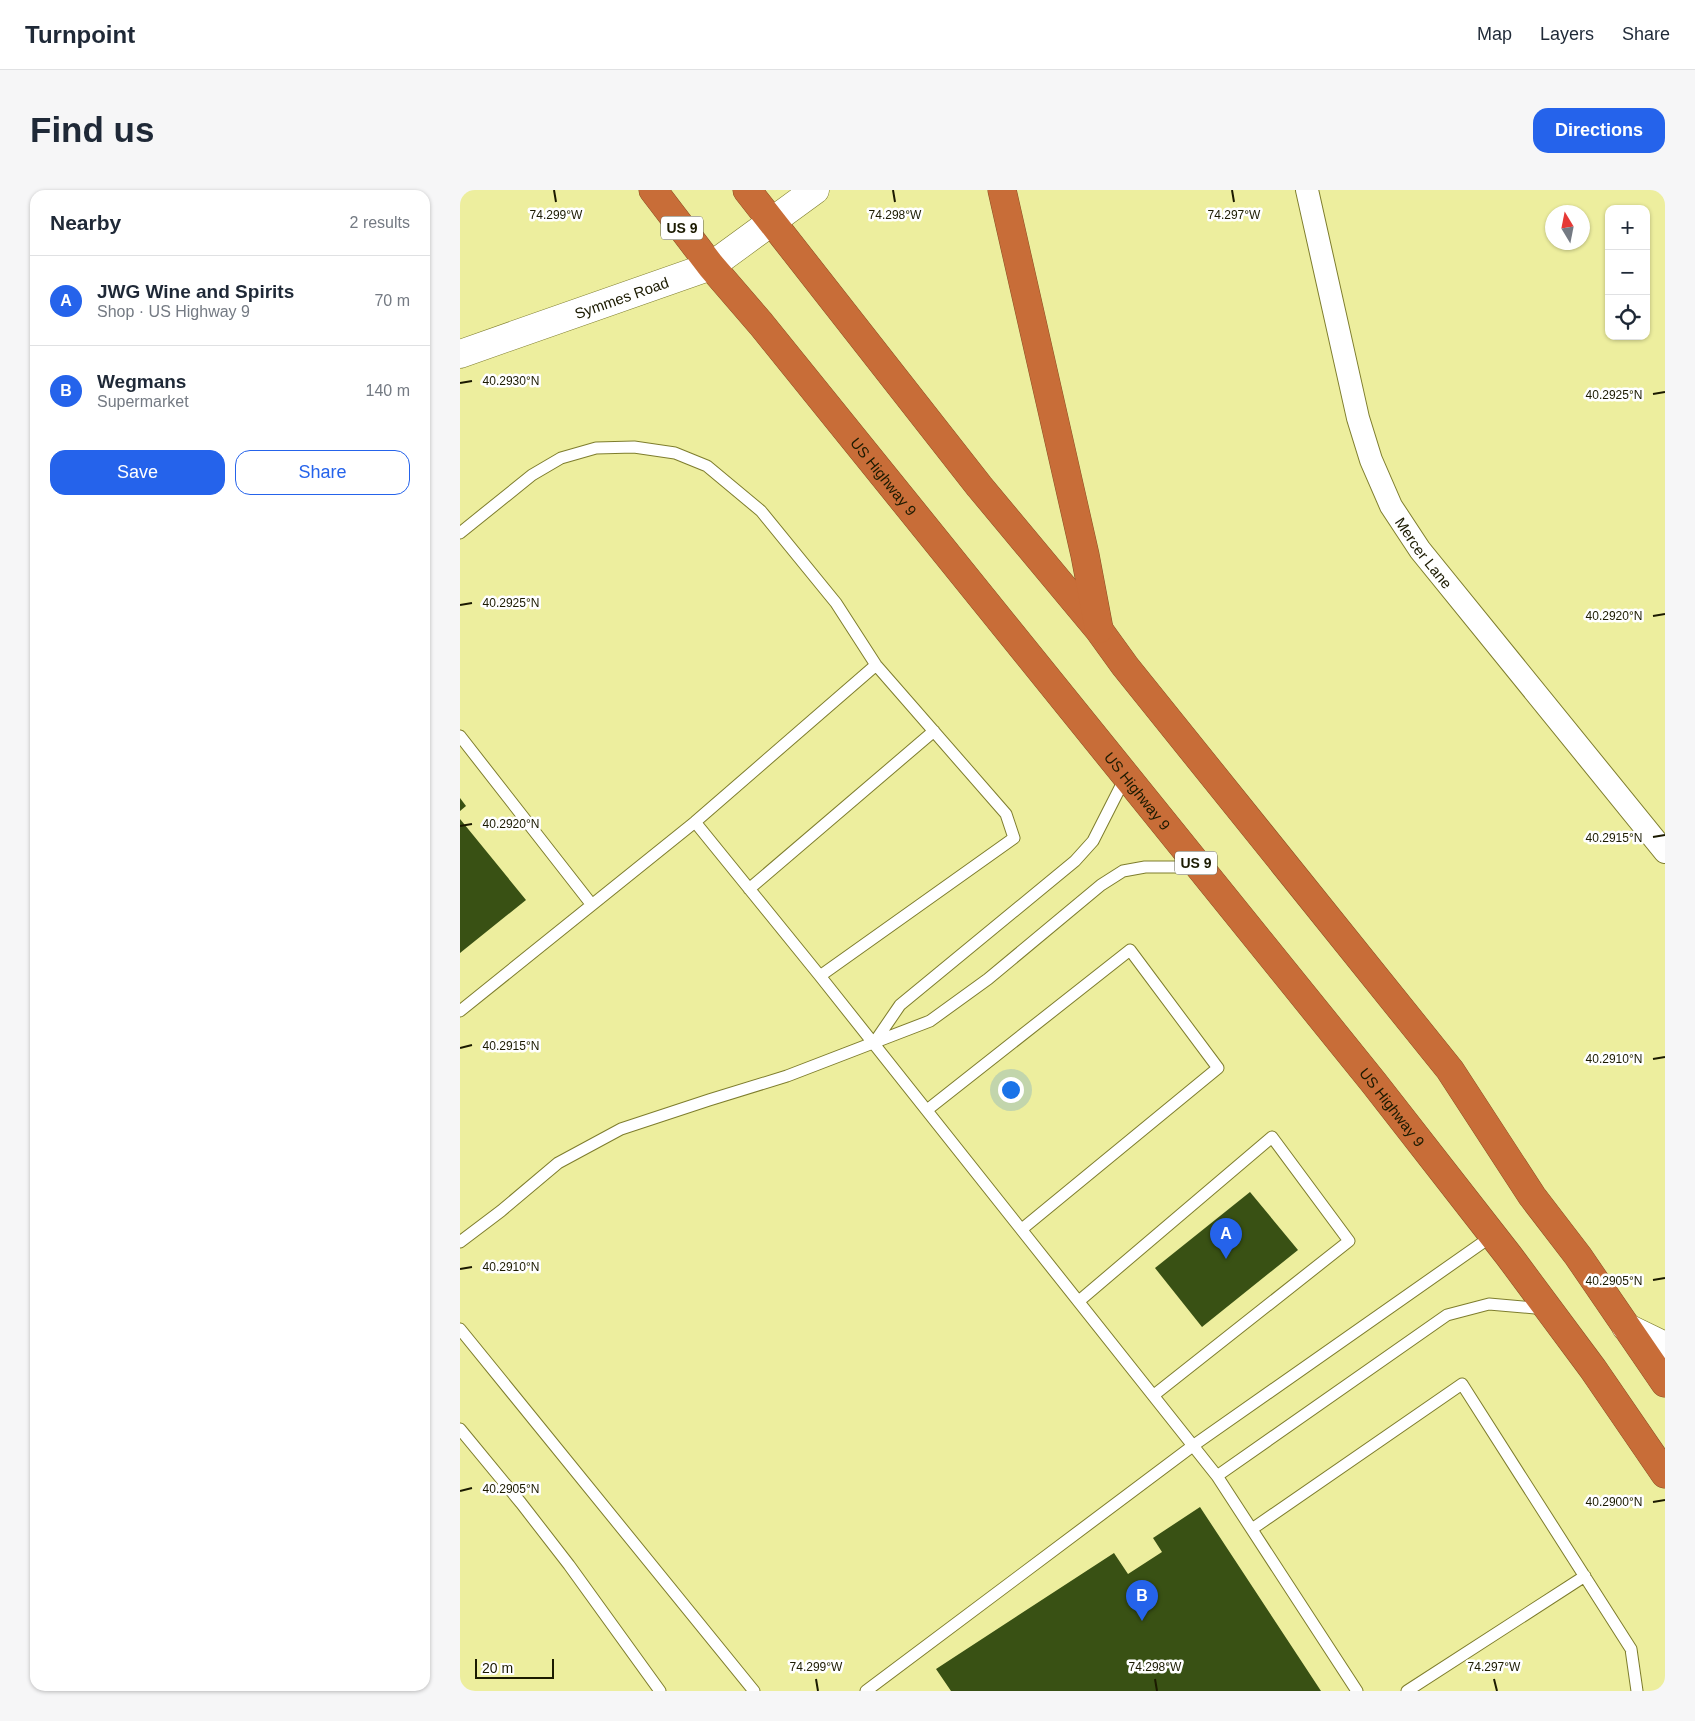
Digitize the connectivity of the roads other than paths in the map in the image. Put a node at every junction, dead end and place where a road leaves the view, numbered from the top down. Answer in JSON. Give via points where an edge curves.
{"nodes":[{"id":1,"x":653,"y":190,"type":"edge"},
{"id":2,"x":747,"y":190,"type":"edge"},
{"id":3,"x":814,"y":190,"type":"edge"},
{"id":4,"x":1002,"y":190,"type":"edge"},
{"id":5,"x":1307,"y":190,"type":"edge"},
{"id":6,"x":772,"y":221,"type":"junction"},
{"id":7,"x":711,"y":266,"type":"junction"},
{"id":8,"x":460,"y":354,"type":"edge"},
{"id":9,"x":460,"y":533,"type":"edge"},
{"id":10,"x":1099,"y":630,"type":"junction"},
{"id":11,"x":876,"y":665,"type":"junction"},
{"id":12,"x":934,"y":731,"type":"junction"},
{"id":13,"x":460,"y":736,"type":"edge"},
{"id":14,"x":1126,"y":776,"type":"junction"},
{"id":15,"x":695,"y":822,"type":"junction"},
{"id":16,"x":1665,"y":852,"type":"edge"},
{"id":17,"x":1199,"y":867,"type":"junction"},
{"id":18,"x":749,"y":889,"type":"junction"},
{"id":19,"x":592,"y":905,"type":"junction"},
{"id":20,"x":820,"y":976,"type":"junction"},
{"id":21,"x":460,"y":1010,"type":"edge"},
{"id":22,"x":874,"y":1043,"type":"junction"},
{"id":23,"x":927,"y":1110,"type":"junction"},
{"id":24,"x":1022,"y":1228,"type":"junction"},
{"id":25,"x":1492,"y":1236,"type":"junction"},
{"id":26,"x":460,"y":1242,"type":"edge"},
{"id":27,"x":1079,"y":1301,"type":"junction"},
{"id":28,"x":1549,"y":1310,"type":"junction"},
{"id":29,"x":1626,"y":1326,"type":"junction"},
{"id":30,"x":460,"y":1329,"type":"edge"},
{"id":31,"x":1665,"y":1346,"type":"edge"},
{"id":32,"x":1665,"y":1383,"type":"edge"},
{"id":33,"x":1154,"y":1395,"type":"junction"},
{"id":34,"x":460,"y":1429,"type":"edge"},
{"id":35,"x":1194,"y":1445,"type":"junction"},
{"id":36,"x":1665,"y":1474,"type":"edge"},
{"id":37,"x":1218,"y":1476,"type":"junction"},
{"id":38,"x":1252,"y":1529,"type":"junction"},
{"id":39,"x":1584,"y":1576,"type":"junction"},
{"id":40,"x":1414,"y":1689,"type":"edge"},
{"id":41,"x":660,"y":1691,"type":"edge"},
{"id":42,"x":754,"y":1691,"type":"edge"},
{"id":43,"x":866,"y":1691,"type":"edge"},
{"id":44,"x":1357,"y":1691,"type":"edge"},
{"id":45,"x":1637,"y":1691,"type":"edge"}],
"edges":[{"from":1,"to":7,"type":"highway","name":"US Highway 9","number":"US 9"},
{"from":2,"to":6,"type":"highway"},
{"from":3,"to":6,"type":"street","name":"Symmes Road"},
{"from":4,"to":10,"type":"highway"},
{"from":5,"to":16,"type":"street","name":"Mercer Lane","via":[[1358,418],[1371,460],[1391,506],[1420,550]]},
{"from":6,"to":7,"type":"street","name":"Symmes Road"},
{"from":6,"to":10,"type":"highway","via":[[979,486]]},
{"from":7,"to":8,"type":"street","name":"Symmes Road"},
{"from":7,"to":14,"type":"highway","name":"US Highway 9","number":"US 9"},
{"from":9,"to":11,"type":"lane","via":[[532,475],[561,458],[596,448],[634,447],[675,453],[707,466],[762,511],[836,603]]},
{"from":10,"to":29,"type":"highway","via":[[1450,1070],[1532,1196]]},
{"from":11,"to":12,"type":"lane"},
{"from":11,"to":15,"type":"lane"},
{"from":12,"to":18,"type":"lane"},
{"from":12,"to":20,"type":"lane","via":[[1006,814],[1014,838]]},
{"from":13,"to":19,"type":"lane"},
{"from":14,"to":17,"type":"highway","name":"US Highway 9","number":"US 9"},
{"from":14,"to":22,"type":"lane","via":[[1093,841],[1074,861],[900,1004]]},
{"from":15,"to":18,"type":"lane"},
{"from":15,"to":19,"type":"lane"},
{"from":17,"to":22,"type":"lane","via":[[1145,867],[1123,871],[930,1021]]},
{"from":17,"to":25,"type":"highway","name":"US Highway 9","number":"US 9","via":[[1374,1083]]},
{"from":18,"to":20,"type":"lane"},
{"from":19,"to":21,"type":"lane"},
{"from":20,"to":22,"type":"lane"},
{"from":22,"to":23,"type":"lane"},
{"from":22,"to":26,"type":"lane","via":[[788,1076],[621,1129],[558,1163]]},
{"from":23,"to":24,"type":"lane"},
{"from":23,"to":24,"type":"lane","via":[[1130,950],[1218,1068]]},
{"from":24,"to":27,"type":"lane"},
{"from":25,"to":28,"type":"highway","name":"US Highway 9","number":"US 9"},
{"from":25,"to":35,"type":"lane"},
{"from":27,"to":33,"type":"lane"},
{"from":27,"to":33,"type":"lane","via":[[1272,1137],[1349,1241]]},
{"from":28,"to":36,"type":"highway","name":"US Highway 9","number":"US 9"},
{"from":28,"to":37,"type":"lane","via":[[1489,1304],[1447,1315]]},
{"from":29,"to":31,"type":"street"},
{"from":29,"to":32,"type":"highway"},
{"from":30,"to":42,"type":"lane"},
{"from":33,"to":35,"type":"lane"},
{"from":34,"to":41,"type":"lane","via":[[569,1565]]},
{"from":35,"to":37,"type":"lane"},
{"from":35,"to":43,"type":"lane"},
{"from":37,"to":38,"type":"lane"},
{"from":38,"to":39,"type":"lane","via":[[1462,1384]]},
{"from":38,"to":44,"type":"lane"},
{"from":39,"to":40,"type":"lane"},
{"from":39,"to":45,"type":"lane","via":[[1631,1649]]}]}
